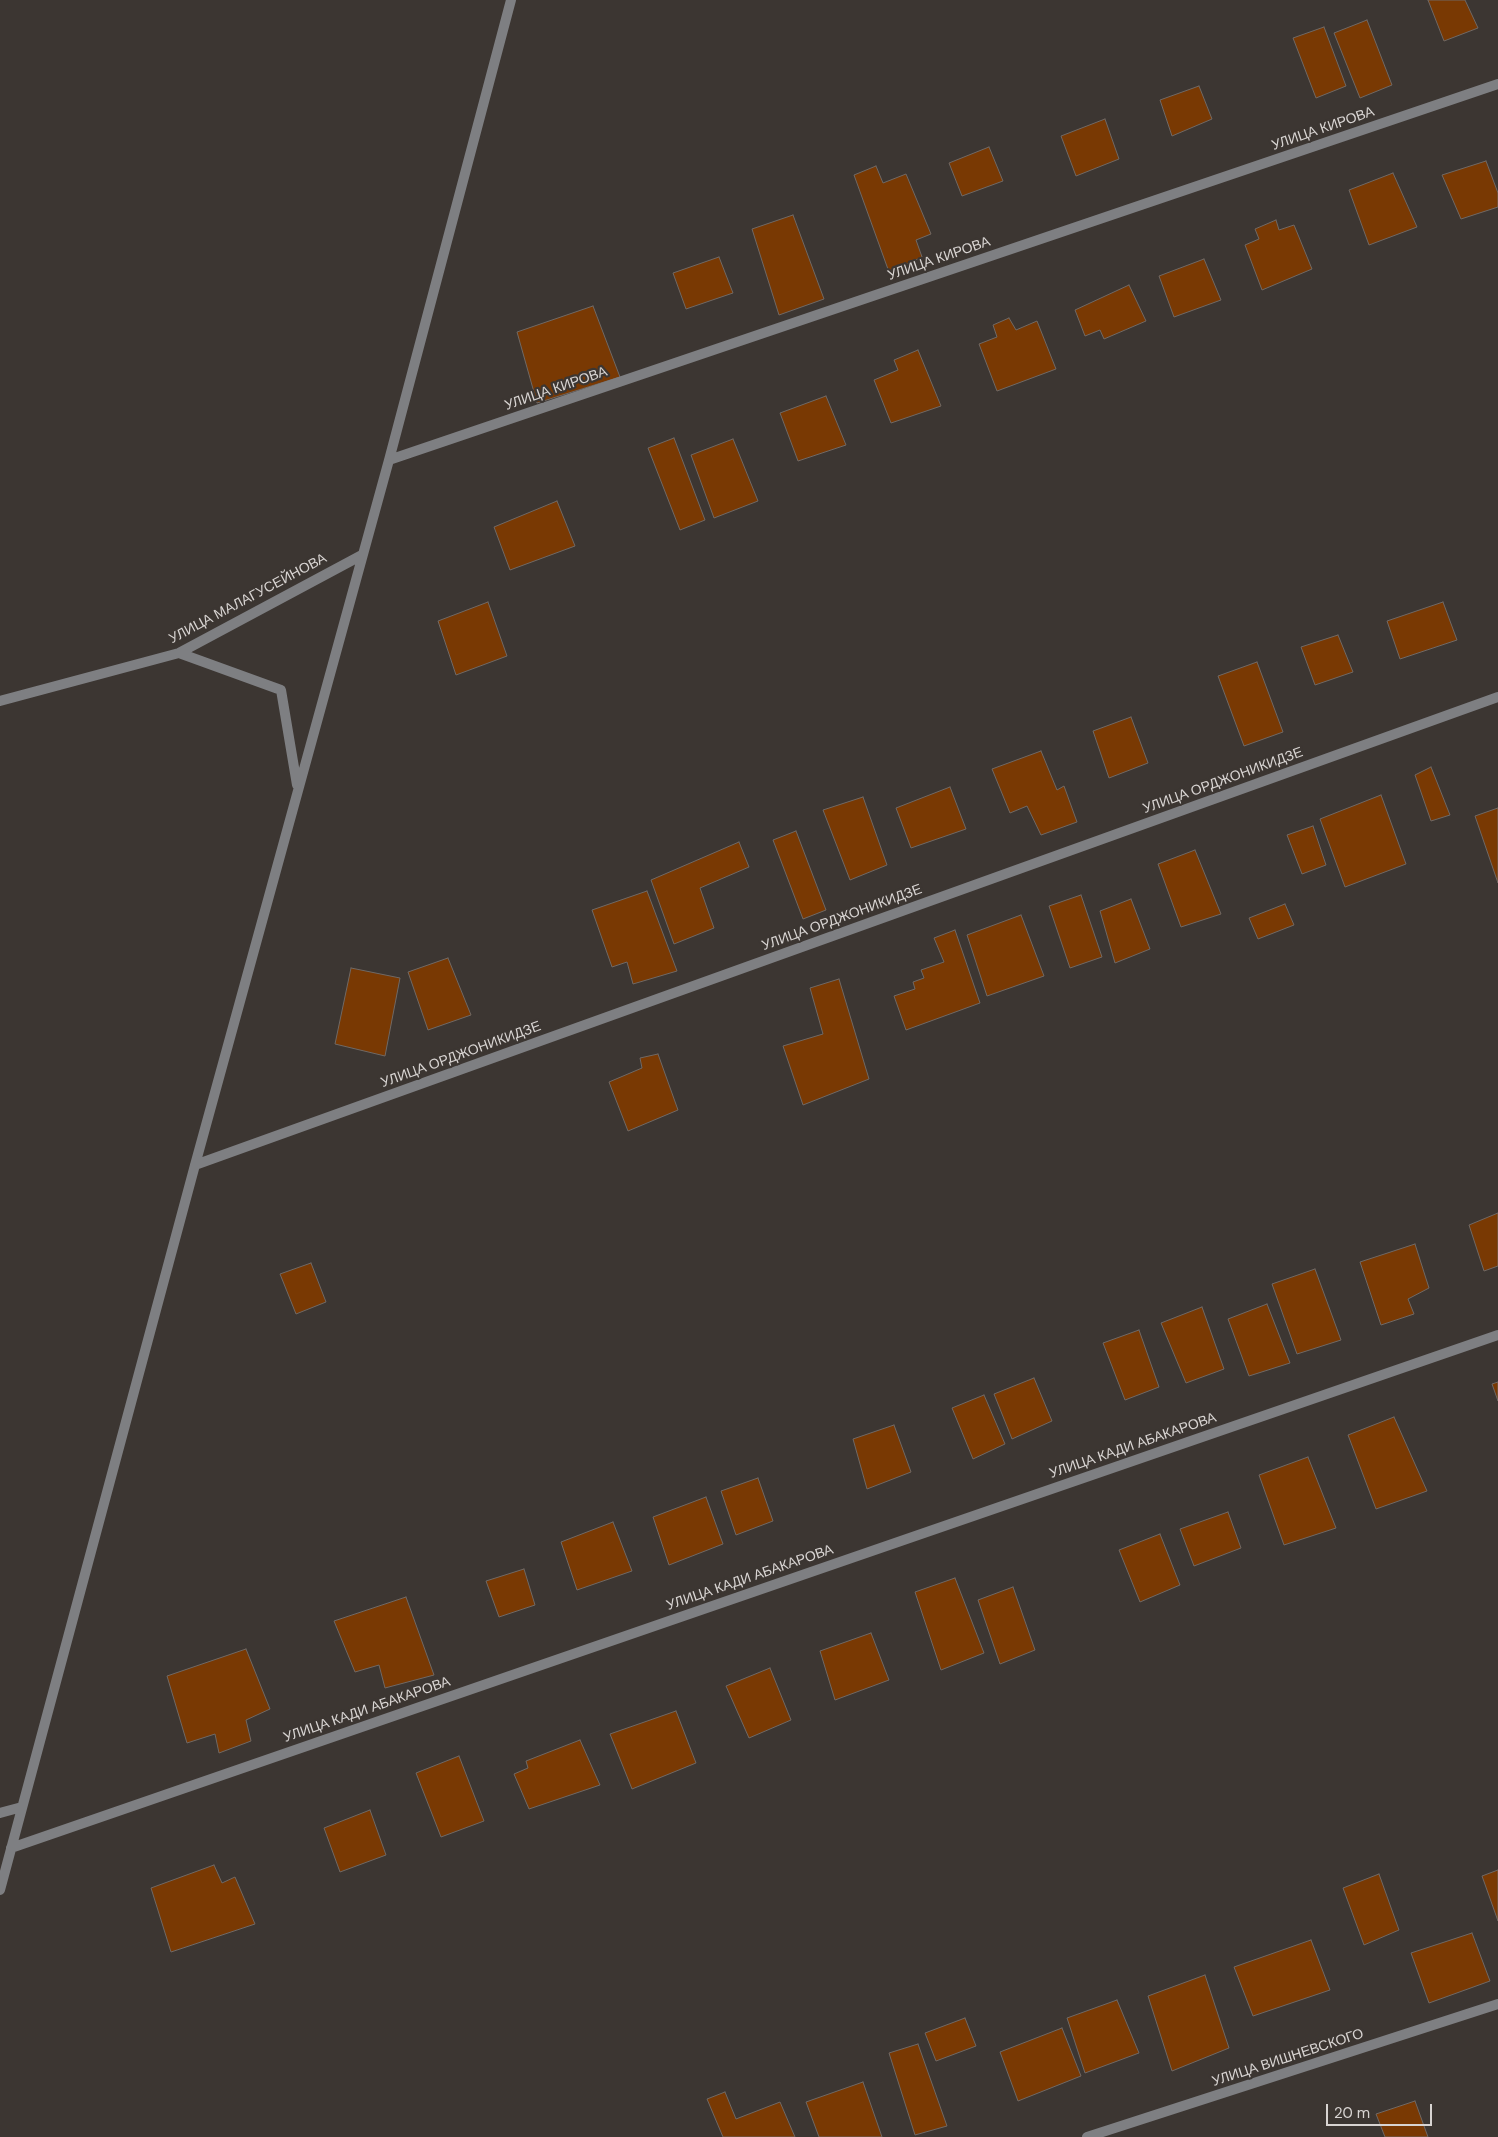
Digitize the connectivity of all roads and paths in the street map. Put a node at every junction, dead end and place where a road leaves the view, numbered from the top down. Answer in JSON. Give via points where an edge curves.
{"nodes":[{"id":1,"x":511,"y":0,"type":"edge"},
{"id":2,"x":1498,"y":84,"type":"edge"},
{"id":3,"x":389,"y":460,"type":"junction"},
{"id":4,"x":362,"y":555,"type":"junction"},
{"id":5,"x":179,"y":653,"type":"junction"},
{"id":6,"x":1498,"y":697,"type":"edge"},
{"id":7,"x":0,"y":701,"type":"edge"},
{"id":8,"x":298,"y":788,"type":"junction"},
{"id":9,"x":195,"y":1165,"type":"junction"},
{"id":10,"x":1498,"y":1334,"type":"edge"},
{"id":11,"x":22,"y":1807,"type":"junction"},
{"id":12,"x":0,"y":1813,"type":"edge"},
{"id":13,"x":11,"y":1848,"type":"junction"},
{"id":14,"x":0,"y":1890,"type":"edge"},
{"id":15,"x":1498,"y":2004,"type":"edge"},
{"id":16,"x":1087,"y":2137,"type":"edge"}],
"edges":[{"from":1,"to":3,"type":"street"},
{"from":2,"to":3,"type":"street","name":"УЛИЦА КИРОВА"},
{"from":3,"to":4,"type":"street"},
{"from":4,"to":5,"type":"street","name":"УЛИЦА МАЛАГУСЕЙНОВА"},
{"from":4,"to":8,"type":"street"},
{"from":5,"to":7,"type":"street","name":"УЛИЦА МАЛАГУСЕЙНОВА"},
{"from":5,"to":8,"type":"street","via":[[281,690]]},
{"from":6,"to":9,"type":"street","name":"УЛИЦА ОРДЖОНИКИДЗЕ"},
{"from":8,"to":9,"type":"street"},
{"from":9,"to":11,"type":"street"},
{"from":10,"to":13,"type":"street","name":"УЛИЦА КАДИ АБАКАРОВА"},
{"from":11,"to":12,"type":"street"},
{"from":11,"to":13,"type":"street"},
{"from":13,"to":14,"type":"street"},
{"from":15,"to":16,"type":"street","name":"УЛИЦА ВИШНЕВСКОГО"}]}
